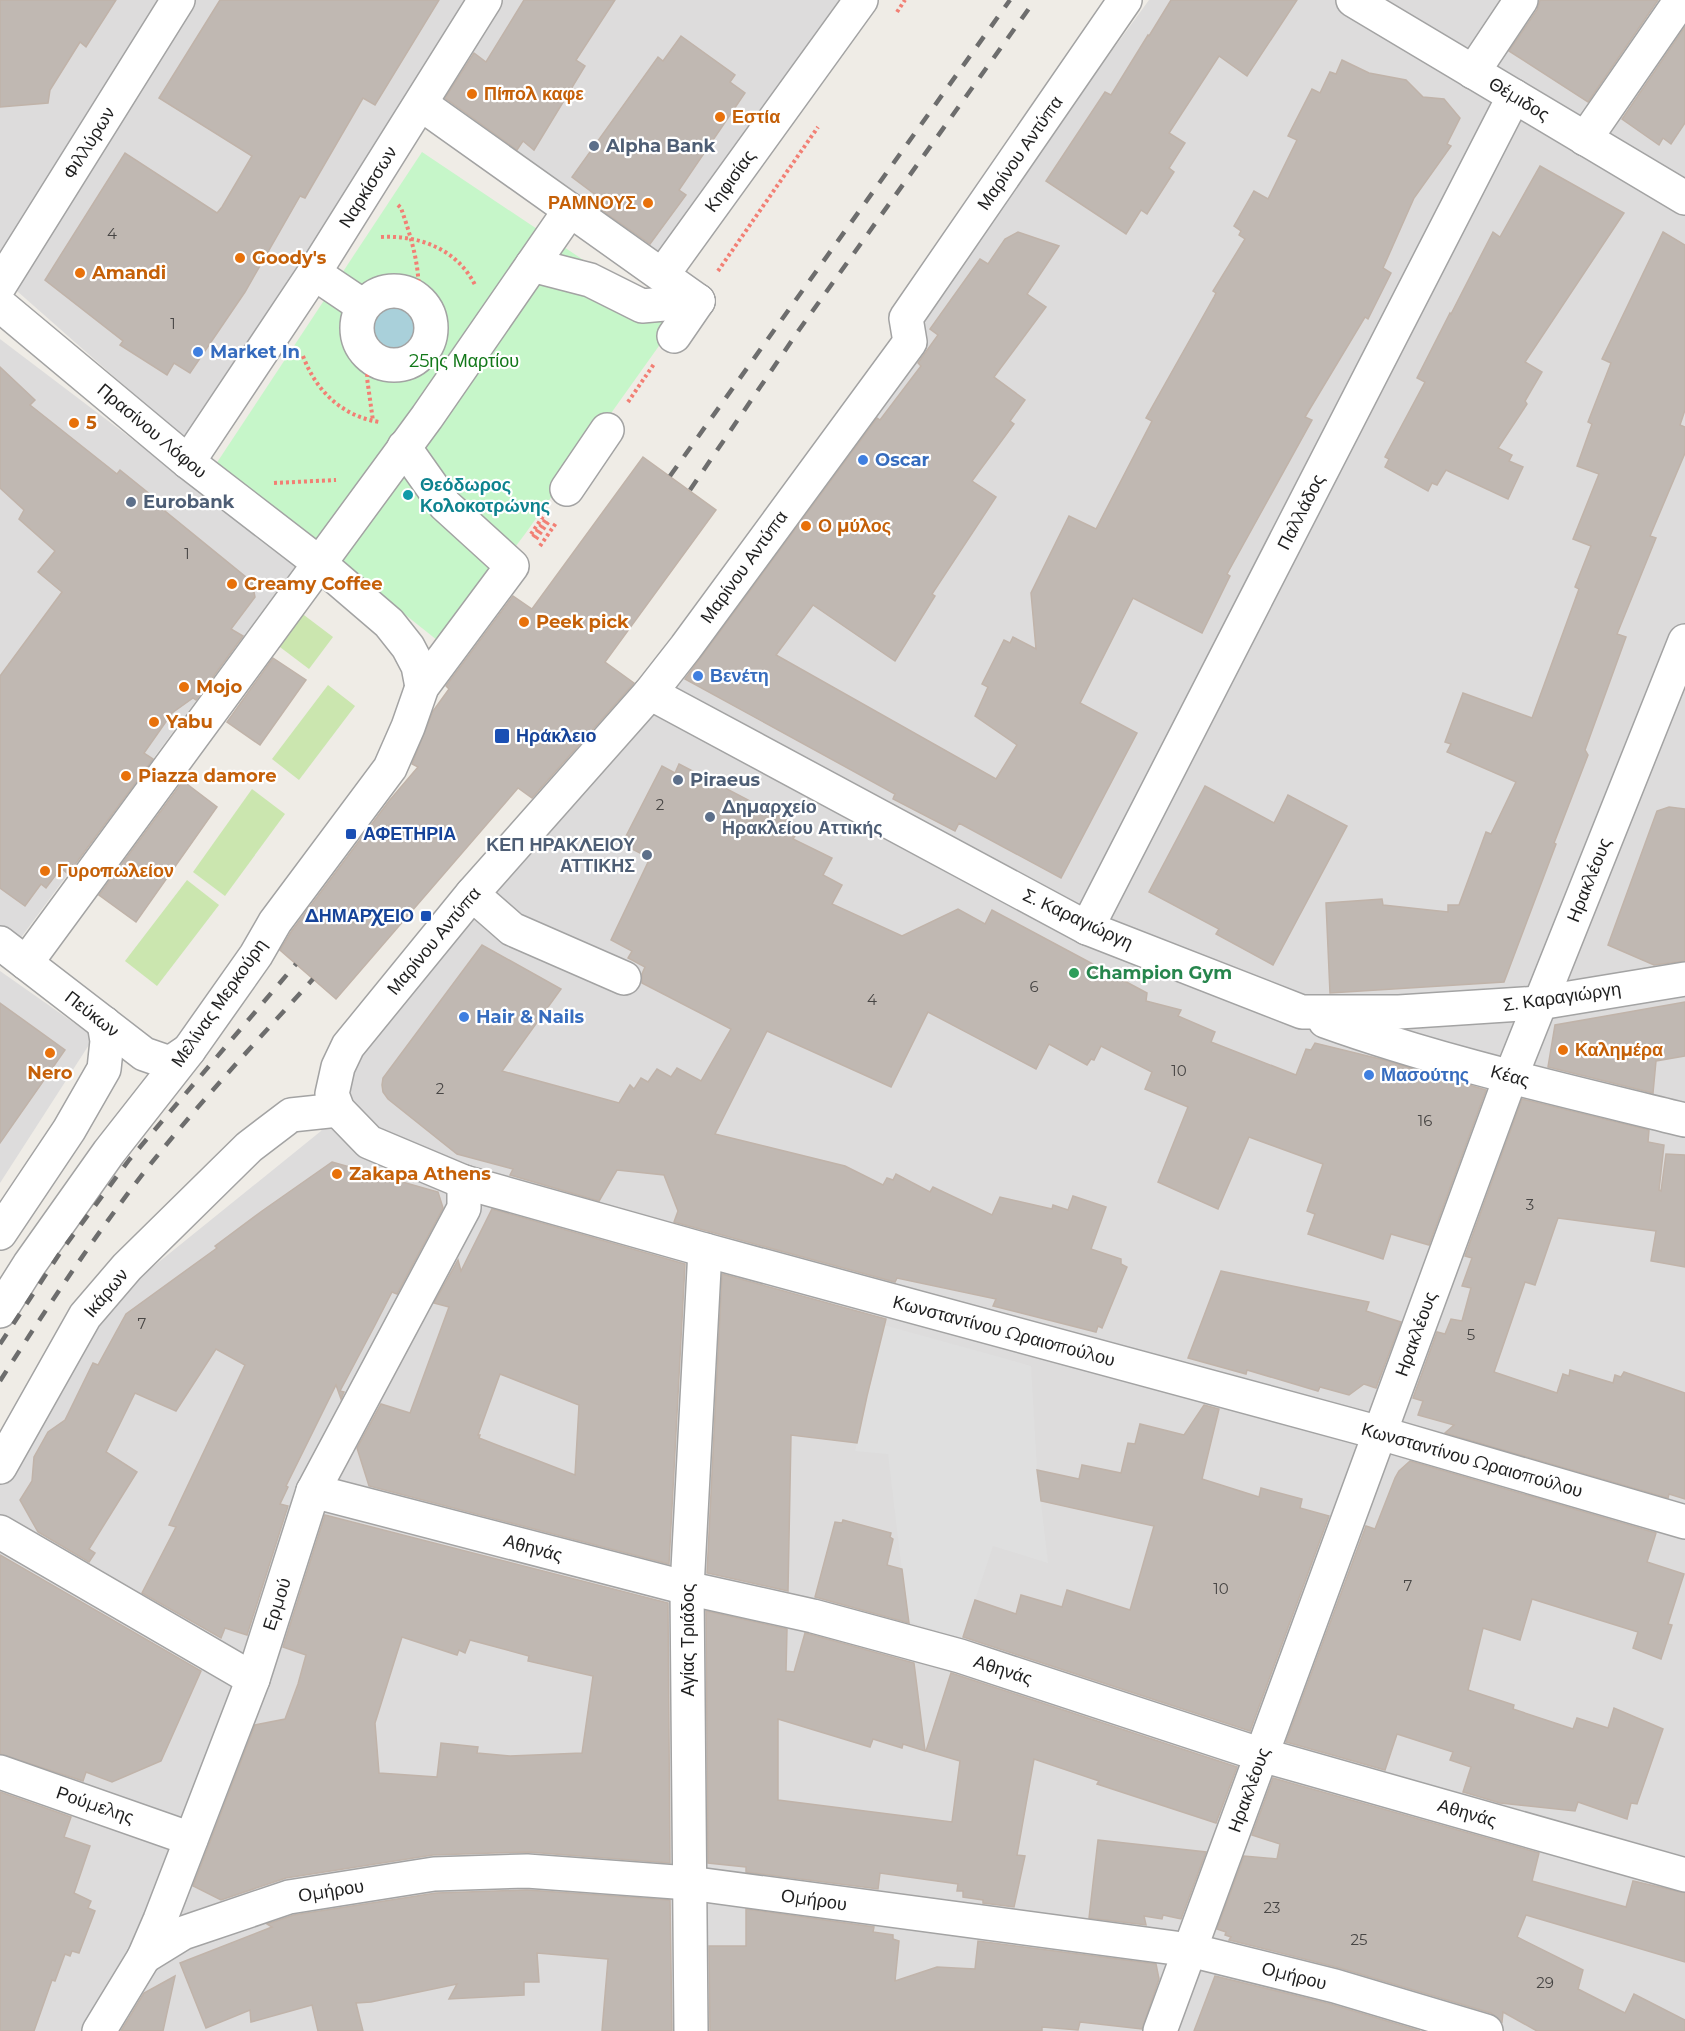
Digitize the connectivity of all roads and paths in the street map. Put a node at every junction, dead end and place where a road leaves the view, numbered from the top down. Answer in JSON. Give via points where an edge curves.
{"nodes":[{"id":1,"x":178,"y":0,"type":"edge"},
{"id":2,"x":485,"y":0,"type":"edge"},
{"id":3,"x":861,"y":0,"type":"edge"},
{"id":4,"x":905,"y":0,"type":"edge"},
{"id":5,"x":1125,"y":0,"type":"edge"},
{"id":6,"x":1353,"y":0,"type":"edge"},
{"id":7,"x":1521,"y":0,"type":"edge"},
{"id":8,"x":1682,"y":0,"type":"edge"},
{"id":9,"x":892,"y":19,"type":"dead end"},
{"id":10,"x":1473,"y":72,"type":"junction"},
{"id":11,"x":1514,"y":96,"type":"junction"},
{"id":12,"x":421,"y":104,"type":"junction"},
{"id":13,"x":818,"y":126,"type":"dead end"},
{"id":14,"x":1585,"y":139,"type":"junction"},
{"id":15,"x":372,"y":180,"type":"junction"},
{"id":16,"x":1685,"y":198,"type":"edge"},
{"id":17,"x":570,"y":210,"type":"junction"},
{"id":18,"x":376,"y":237,"type":"dead end"},
{"id":19,"x":411,"y":237,"type":"junction"},
{"id":20,"x":532,"y":265,"type":"junction"},
{"id":21,"x":314,"y":273,"type":"junction"},
{"id":22,"x":663,"y":274,"type":"junction"},
{"id":23,"x":0,"y":285,"type":"edge"},
{"id":24,"x":418,"y":299,"type":"junction"},
{"id":25,"x":698,"y":301,"type":"junction"},
{"id":26,"x":0,"y":305,"type":"edge"},
{"id":27,"x":363,"y":306,"type":"junction"},
{"id":28,"x":487,"y":330,"type":"junction"},
{"id":29,"x":674,"y":336,"type":"joint"},
{"id":30,"x":301,"y":349,"type":"dead end"},
{"id":31,"x":423,"y":352,"type":"junction"},
{"id":32,"x":369,"y":356,"type":"junction"},
{"id":33,"x":456,"y":374,"type":"junction"},
{"id":34,"x":427,"y":417,"type":"junction"},
{"id":35,"x":373,"y":421,"type":"junction"},
{"id":36,"x":607,"y":430,"type":"joint"},
{"id":37,"x":811,"y":454,"type":"dead end"},
{"id":38,"x":188,"y":462,"type":"junction"},
{"id":39,"x":392,"y":464,"type":"junction"},
{"id":40,"x":559,"y":497,"type":"junction"},
{"id":41,"x":238,"y":501,"type":"junction"},
{"id":42,"x":552,"y":517,"type":"dead end"},
{"id":43,"x":518,"y":558,"type":"junction"},
{"id":44,"x":319,"y":563,"type":"junction"},
{"id":45,"x":707,"y":592,"type":"dead end"},
{"id":46,"x":1685,"y":641,"type":"edge"},
{"id":47,"x":422,"y":687,"type":"junction"},
{"id":48,"x":650,"y":693,"type":"junction"},
{"id":49,"x":472,"y":894,"type":"junction"},
{"id":50,"x":1087,"y":928,"type":"junction"},
{"id":51,"x":0,"y":943,"type":"edge"},
{"id":52,"x":26,"y":963,"type":"junction"},
{"id":53,"x":624,"y":978,"type":"dead end"},
{"id":54,"x":1685,"y":979,"type":"edge"},
{"id":55,"x":1539,"y":1003,"type":"junction"},
{"id":56,"x":1302,"y":1012,"type":"junction"},
{"id":57,"x":104,"y":1023,"type":"junction"},
{"id":58,"x":189,"y":1050,"type":"junction"},
{"id":59,"x":1511,"y":1076,"type":"junction"},
{"id":60,"x":338,"y":1110,"type":"junction"},
{"id":61,"x":1685,"y":1120,"type":"edge"},
{"id":62,"x":464,"y":1182,"type":"junction"},
{"id":63,"x":0,"y":1233,"type":"edge"},
{"id":64,"x":705,"y":1250,"type":"junction"},
{"id":65,"x":0,"y":1311,"type":"edge"},
{"id":66,"x":1380,"y":1433,"type":"junction"},
{"id":67,"x":0,"y":1467,"type":"edge"},
{"id":68,"x":313,"y":1491,"type":"junction"},
{"id":69,"x":1685,"y":1522,"type":"edge"},
{"id":70,"x":0,"y":1532,"type":"edge"},
{"id":71,"x":687,"y":1588,"type":"junction"},
{"id":72,"x":253,"y":1679,"type":"junction"},
{"id":73,"x":1262,"y":1755,"type":"junction"},
{"id":74,"x":0,"y":1772,"type":"edge"},
{"id":75,"x":191,"y":1839,"type":"junction"},
{"id":76,"x":1685,"y":1875,"type":"edge"},
{"id":77,"x":689,"y":1883,"type":"junction"},
{"id":78,"x":1190,"y":1950,"type":"junction"},
{"id":79,"x":144,"y":1957,"type":"junction"},
{"id":80,"x":99,"y":2031,"type":"edge"},
{"id":81,"x":691,"y":2031,"type":"edge"},
{"id":82,"x":1160,"y":2031,"type":"edge"},
{"id":83,"x":1486,"y":2031,"type":"edge"}],
"edges":[{"from":1,"to":23,"type":"street","name":"Φιλλύρων"},
{"from":2,"to":12,"type":"street","name":"Ναρκίσσων"},
{"from":3,"to":22,"type":"street","name":"Κηφισίας"},
{"from":4,"to":9,"type":"path"},
{"from":5,"to":48,"type":"street","name":"Μαρίνου Αντύπα","via":[[906,318],[910,342],[678,641]]},
{"from":6,"to":10,"type":"street","name":"Θέμιδος"},
{"from":7,"to":10,"type":"street"},
{"from":8,"to":14,"type":"street"},
{"from":10,"to":11,"type":"street","name":"Θέμιδος"},
{"from":11,"to":14,"type":"street","name":"Θέμιδος"},
{"from":11,"to":50,"type":"street","name":"Παλλάδος"},
{"from":12,"to":15,"type":"street","name":"Ναρκίσσων"},
{"from":12,"to":17,"type":"street"},
{"from":13,"to":25,"type":"path"},
{"from":14,"to":16,"type":"street","name":"Θέμιδος"},
{"from":15,"to":19,"type":"path","via":[[401,208]]},
{"from":15,"to":21,"type":"street","name":"Ναρκίσσων"},
{"from":17,"to":20,"type":"street"},
{"from":17,"to":22,"type":"street"},
{"from":18,"to":19,"type":"path"},
{"from":19,"to":24,"type":"path","via":[[420,282]]},
{"from":19,"to":28,"type":"path","via":[[441,249],[459,263],[483,301]]},
{"from":20,"to":25,"type":"street","via":[[590,280],[642,306]]},
{"from":20,"to":28,"type":"street"},
{"from":21,"to":27,"type":"street"},
{"from":21,"to":38,"type":"street","name":"Ναρκίσσων"},
{"from":22,"to":25,"type":"street"},
{"from":24,"to":27,"type":"street","via":[[395,290],[377,294]]},
{"from":24,"to":31,"type":"street","via":[[426,306],[432,323],[430,341]]},
{"from":25,"to":29,"type":"street"},
{"from":26,"to":38,"type":"street","name":"Πρασίνου Λόφου"},
{"from":27,"to":32,"type":"street","via":[[357,322],[358,341]]},
{"from":28,"to":33,"type":"street"},
{"from":29,"to":36,"type":"path"},
{"from":30,"to":35,"type":"path","via":[[312,378],[326,396],[344,410]]},
{"from":31,"to":32,"type":"street","via":[[404,365],[385,364]]},
{"from":31,"to":33,"type":"street"},
{"from":32,"to":35,"type":"path","via":[[367,378]]},
{"from":33,"to":34,"type":"street"},
{"from":34,"to":35,"type":"path","via":[[410,422]]},
{"from":34,"to":39,"type":"street"},
{"from":35,"to":39,"type":"path"},
{"from":36,"to":40,"type":"street"},
{"from":37,"to":45,"type":"street"},
{"from":38,"to":41,"type":"street","name":"Πρασίνου Λόφου"},
{"from":39,"to":41,"type":"path","via":[[274,483]]},
{"from":39,"to":43,"type":"street"},
{"from":39,"to":44,"type":"street"},
{"from":40,"to":43,"type":"path"},
{"from":40,"to":43,"type":"path"},
{"from":41,"to":44,"type":"street","name":"Πρασίνου Λόφου"},
{"from":42,"to":43,"type":"path"},
{"from":43,"to":47,"type":"street","name":"Μελίνας Μερκούρη"},
{"from":44,"to":47,"type":"street","name":"Πρασίνου Λόφου","via":[[389,623],[418,666]]},
{"from":44,"to":52,"type":"street"},
{"from":46,"to":55,"type":"street","name":"Ηρακλέους"},
{"from":47,"to":58,"type":"street","name":"Μελίνας Μερκούρη","via":[[390,768],[275,922]]},
{"from":48,"to":49,"type":"street","name":"Μαρίνου Αντύπα"},
{"from":48,"to":50,"type":"street","name":"Σ. Καραγιώργη"},
{"from":49,"to":53,"type":"street","via":[[512,929]]},
{"from":49,"to":60,"type":"street","name":"Μαρίνου Αντύπα","via":[[348,1046],[332,1094]]},
{"from":50,"to":56,"type":"street","name":"Σ. Καραγιώργη"},
{"from":51,"to":52,"type":"street","name":"Πεύκων"},
{"from":52,"to":57,"type":"street","name":"Πεύκων"},
{"from":54,"to":55,"type":"street","name":"Σ. Καραγιώργη"},
{"from":55,"to":56,"type":"street","name":"Σ. Καραγιώργη","via":[[1399,1012]]},
{"from":55,"to":59,"type":"street","name":"Ηρακλέους"},
{"from":56,"to":59,"type":"street","name":"Κέας","via":[[1385,1042]]},
{"from":57,"to":58,"type":"street","name":"Πεύκων","via":[[144,1054],[170,1063]]},
{"from":57,"to":63,"type":"street","via":[[104,1069],[69,1130]]},
{"from":58,"to":65,"type":"street","name":"Μελίνας Μερκούρη","via":[[109,1152]]},
{"from":59,"to":61,"type":"street","name":"Κέας"},
{"from":59,"to":66,"type":"street","name":"Ηρακλέους"},
{"from":60,"to":62,"type":"street","name":"Κωνσταντίνου Ωραιοπούλου","via":[[369,1142]]},
{"from":60,"to":67,"type":"street","name":"Ικάρων","via":[[291,1115],[249,1147],[127,1267],[85,1316]]},
{"from":62,"to":64,"type":"street","name":"Κωνσταντίνου Ωραιοπούλου"},
{"from":62,"to":68,"type":"street","name":"Ερμού","via":[[464,1208]]},
{"from":64,"to":66,"type":"street","name":"Κωνσταντίνου Ωραιοπούλου"},
{"from":64,"to":71,"type":"street","name":"Αγίας Τριάδος"},
{"from":66,"to":69,"type":"street","name":"Κωνσταντίνου Ωραιοπούλου"},
{"from":66,"to":73,"type":"street","name":"Ηρακλέους"},
{"from":68,"to":71,"type":"street","name":"Αθηνάς"},
{"from":68,"to":72,"type":"street","name":"Ερμού"},
{"from":70,"to":72,"type":"street"},
{"from":71,"to":73,"type":"street","name":"Αθηνάς","via":[[813,1616],[960,1656]]},
{"from":71,"to":77,"type":"street","name":"Αγίας Τριάδος"},
{"from":72,"to":75,"type":"street","name":"Ερμού"},
{"from":73,"to":76,"type":"street","name":"Αθηνάς"},
{"from":73,"to":78,"type":"street","name":"Ηρακλέους"},
{"from":74,"to":75,"type":"street","name":"Ρούμελης"},
{"from":75,"to":79,"type":"street","name":"Ερμού"},
{"from":77,"to":78,"type":"street","name":"Ομήρου"},
{"from":77,"to":79,"type":"street","name":"Ομήρου","via":[[527,1870],[434,1874],[289,1897],[183,1933]]},
{"from":77,"to":81,"type":"street","name":"Αγίας Τριάδος"},
{"from":78,"to":82,"type":"street","name":"Ηρακλέους"},
{"from":78,"to":83,"type":"street","name":"Ομήρου","via":[[1335,1986]]},
{"from":79,"to":80,"type":"street","name":"Ερμού"}]}
